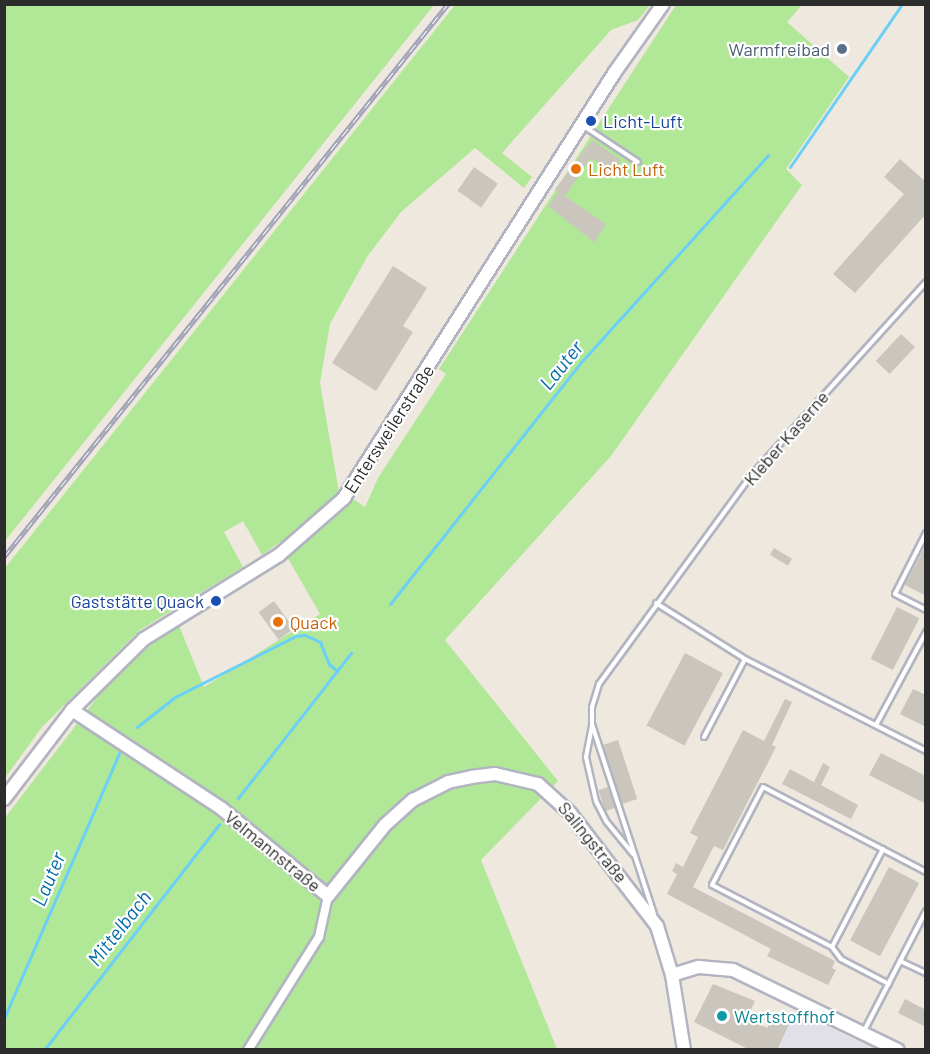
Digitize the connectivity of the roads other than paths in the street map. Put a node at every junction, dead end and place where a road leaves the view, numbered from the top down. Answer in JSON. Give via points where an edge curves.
{"nodes":[{"id":1,"x":663,"y":4,"type":"edge"},
{"id":2,"x":582,"y":124,"type":"junction"},
{"id":3,"x":638,"y":162,"type":"dead end"},
{"id":4,"x":926,"y":282,"type":"edge"},
{"id":5,"x":926,"y":533,"type":"edge"},
{"id":6,"x":656,"y":603,"type":"junction"},
{"id":7,"x":926,"y":609,"type":"edge"},
{"id":8,"x":926,"y":632,"type":"edge"},
{"id":9,"x":745,"y":659,"type":"junction"},
{"id":10,"x":72,"y":710,"type":"junction"},
{"id":11,"x":592,"y":724,"type":"junction"},
{"id":12,"x":876,"y":725,"type":"junction"},
{"id":13,"x":704,"y":737,"type":"dead end"},
{"id":14,"x":926,"y":751,"type":"edge"},
{"id":15,"x":4,"y":799,"type":"edge"},
{"id":16,"x":883,"y":849,"type":"junction"},
{"id":17,"x":637,"y":860,"type":"junction"},
{"id":18,"x":926,"y":872,"type":"edge"},
{"id":19,"x":328,"y":896,"type":"junction"},
{"id":20,"x":926,"y":911,"type":"edge"},
{"id":21,"x":657,"y":926,"type":"junction"},
{"id":22,"x":832,"y":947,"type":"junction"},
{"id":23,"x":900,"y":961,"type":"junction"},
{"id":24,"x":926,"y":973,"type":"edge"},
{"id":25,"x":672,"y":975,"type":"junction"},
{"id":26,"x":889,"y":984,"type":"junction"},
{"id":27,"x":863,"y":1033,"type":"junction"},
{"id":28,"x":248,"y":1050,"type":"edge"},
{"id":29,"x":684,"y":1050,"type":"edge"},
{"id":30,"x":898,"y":1050,"type":"edge"}],
"edges":[{"from":1,"to":2,"type":"street","name":"Entersweilerstraße"},
{"from":2,"to":3,"type":"lane"},
{"from":2,"to":10,"type":"street","name":"Entersweilerstraße","via":[[344,498],[279,555],[144,639]]},
{"from":4,"to":6,"type":"lane","name":"Kleber Kaserne","via":[[749,478]]},
{"from":5,"to":7,"type":"lane","via":[[895,594]]},
{"from":6,"to":9,"type":"lane"},
{"from":6,"to":11,"type":"lane","name":"Kleber Kaserne","via":[[599,684]]},
{"from":8,"to":12,"type":"lane"},
{"from":9,"to":12,"type":"lane"},
{"from":9,"to":13,"type":"lane"},
{"from":10,"to":15,"type":"street","name":"Entersweilerstraße"},
{"from":10,"to":19,"type":"street","name":"Velmannstraße","via":[[222,809]]},
{"from":11,"to":17,"type":"lane"},
{"from":11,"to":17,"type":"lane","name":"Kleber Kaserne","via":[[586,757],[596,801],[606,821]]},
{"from":12,"to":14,"type":"lane"},
{"from":16,"to":18,"type":"lane"},
{"from":16,"to":22,"type":"lane"},
{"from":16,"to":22,"type":"lane","via":[[763,787],[712,885]]},
{"from":17,"to":21,"type":"lane"},
{"from":19,"to":21,"type":"street","name":"Salingstraße","via":[[385,825],[413,800],[448,782],[495,774],[538,784],[556,797]]},
{"from":19,"to":28,"type":"street","name":"Velmannstraße","via":[[319,937]]},
{"from":20,"to":23,"type":"lane"},
{"from":21,"to":25,"type":"street","name":"Salingstraße"},
{"from":22,"to":26,"type":"lane","via":[[842,959]]},
{"from":23,"to":24,"type":"lane"},
{"from":23,"to":26,"type":"lane"},
{"from":25,"to":27,"type":"street","via":[[699,968],[733,970]]},
{"from":25,"to":29,"type":"street","name":"Salingstraße"},
{"from":26,"to":27,"type":"lane"},
{"from":27,"to":30,"type":"street"}]}
